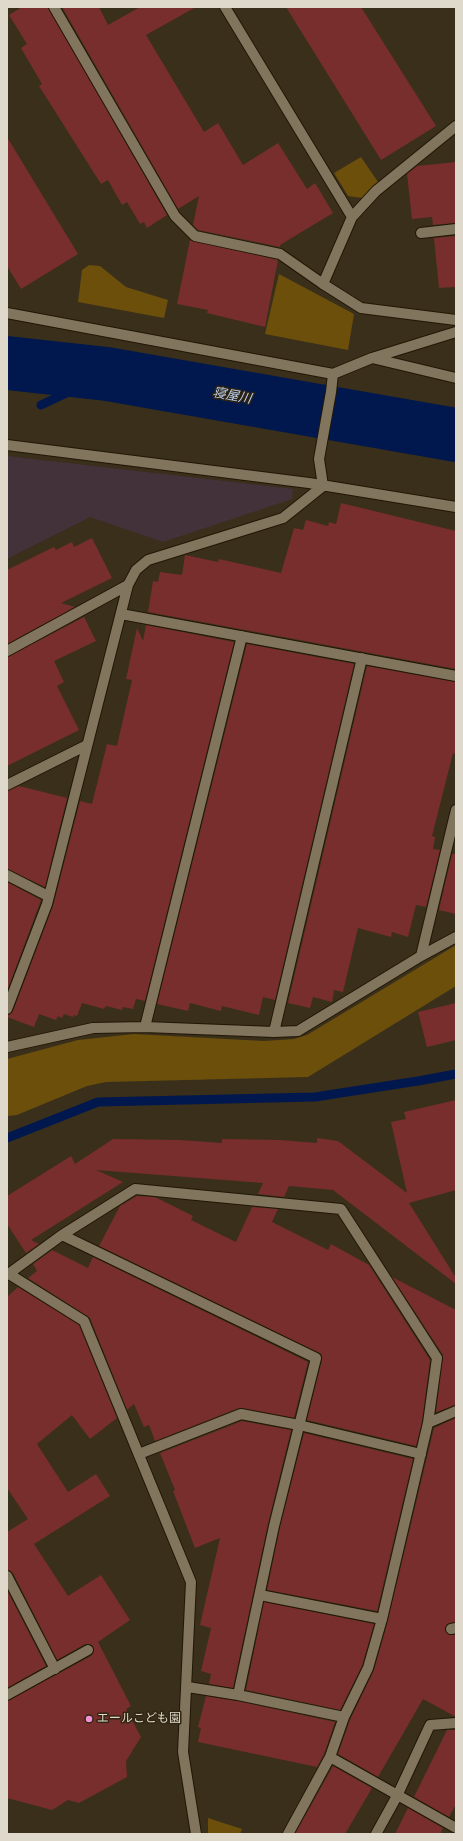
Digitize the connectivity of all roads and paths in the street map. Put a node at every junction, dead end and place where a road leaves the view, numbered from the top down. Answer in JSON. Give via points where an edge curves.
{"nodes":[{"id":1,"x":54,"y":7,"type":"edge"},
{"id":2,"x":225,"y":7,"type":"edge"},
{"id":3,"x":456,"y":126,"type":"edge"},
{"id":4,"x":352,"y":217,"type":"junction"},
{"id":5,"x":456,"y":229,"type":"edge"},
{"id":6,"x":420,"y":233,"type":"dead end"},
{"id":7,"x":323,"y":284,"type":"junction"},
{"id":8,"x":7,"y":313,"type":"edge"},
{"id":9,"x":456,"y":320,"type":"edge"},
{"id":10,"x":456,"y":332,"type":"edge"},
{"id":11,"x":372,"y":358,"type":"junction"},
{"id":12,"x":333,"y":374,"type":"junction"},
{"id":13,"x":456,"y":378,"type":"edge"},
{"id":14,"x":7,"y":445,"type":"edge"},
{"id":15,"x":323,"y":486,"type":"junction"},
{"id":16,"x":456,"y":507,"type":"edge"},
{"id":17,"x":128,"y":585,"type":"junction"},
{"id":18,"x":121,"y":614,"type":"junction"},
{"id":19,"x":242,"y":636,"type":"junction"},
{"id":20,"x":7,"y":651,"type":"edge"},
{"id":21,"x":362,"y":658,"type":"junction"},
{"id":22,"x":456,"y":676,"type":"edge"},
{"id":23,"x":88,"y":745,"type":"junction"},
{"id":24,"x":7,"y":785,"type":"edge"},
{"id":25,"x":456,"y":810,"type":"edge"},
{"id":26,"x":7,"y":874,"type":"edge"},
{"id":27,"x":48,"y":896,"type":"junction"},
{"id":28,"x":456,"y":937,"type":"edge"},
{"id":29,"x":422,"y":956,"type":"junction"},
{"id":30,"x":7,"y":1009,"type":"edge"},
{"id":31,"x":145,"y":1027,"type":"junction"},
{"id":32,"x":274,"y":1032,"type":"junction"},
{"id":33,"x":7,"y":1047,"type":"edge"},
{"id":34,"x":62,"y":1235,"type":"junction"},
{"id":35,"x":8,"y":1275,"type":"edge"},
{"id":36,"x":456,"y":1411,"type":"edge"},
{"id":37,"x":428,"y":1423,"type":"junction"},
{"id":38,"x":299,"y":1425,"type":"junction"},
{"id":39,"x":139,"y":1454,"type":"junction"},
{"id":40,"x":421,"y":1454,"type":"junction"},
{"id":41,"x":7,"y":1576,"type":"edge"},
{"id":42,"x":260,"y":1595,"type":"junction"},
{"id":43,"x":382,"y":1619,"type":"junction"},
{"id":44,"x":88,"y":1650,"type":"dead end"},
{"id":45,"x":55,"y":1669,"type":"junction"},
{"id":46,"x":188,"y":1687,"type":"junction"},
{"id":47,"x":7,"y":1695,"type":"edge"},
{"id":48,"x":238,"y":1695,"type":"junction"},
{"id":49,"x":344,"y":1718,"type":"junction"},
{"id":50,"x":456,"y":1722,"type":"edge"},
{"id":51,"x":330,"y":1758,"type":"junction"},
{"id":52,"x":397,"y":1796,"type":"junction"},
{"id":53,"x":456,"y":1828,"type":"edge"},
{"id":54,"x":196,"y":1834,"type":"edge"},
{"id":55,"x":288,"y":1834,"type":"edge"},
{"id":56,"x":376,"y":1834,"type":"edge"}],
"edges":[{"from":1,"to":7,"type":"street","via":[[175,216],[196,236],[280,254]]},
{"from":2,"to":4,"type":"street"},
{"from":3,"to":4,"type":"street","via":[[376,191]]},
{"from":4,"to":7,"type":"street"},
{"from":5,"to":6,"type":"street"},
{"from":7,"to":9,"type":"street","via":[[361,308]]},
{"from":8,"to":12,"type":"street"},
{"from":10,"to":11,"type":"street"},
{"from":11,"to":12,"type":"street"},
{"from":11,"to":13,"type":"street"},
{"from":12,"to":15,"type":"street","via":[[320,459]]},
{"from":14,"to":15,"type":"street"},
{"from":15,"to":16,"type":"street"},
{"from":15,"to":17,"type":"street","via":[[283,518],[148,560],[136,570]]},
{"from":17,"to":18,"type":"street"},
{"from":17,"to":20,"type":"street"},
{"from":18,"to":19,"type":"street"},
{"from":18,"to":23,"type":"street"},
{"from":19,"to":21,"type":"street"},
{"from":19,"to":31,"type":"street"},
{"from":21,"to":22,"type":"street"},
{"from":21,"to":32,"type":"street"},
{"from":23,"to":24,"type":"street"},
{"from":23,"to":27,"type":"street"},
{"from":25,"to":29,"type":"street"},
{"from":26,"to":27,"type":"street"},
{"from":27,"to":30,"type":"street"},
{"from":28,"to":29,"type":"street"},
{"from":29,"to":32,"type":"street","via":[[298,1031]]},
{"from":31,"to":32,"type":"street"},
{"from":31,"to":33,"type":"street","via":[[93,1028]]},
{"from":34,"to":35,"type":"street"},
{"from":34,"to":37,"type":"street","via":[[135,1189],[341,1209],[438,1358]]},
{"from":34,"to":38,"type":"street","via":[[316,1358]]},
{"from":35,"to":39,"type":"street","via":[[84,1321]]},
{"from":36,"to":37,"type":"street"},
{"from":37,"to":40,"type":"street"},
{"from":38,"to":39,"type":"street","via":[[242,1414]]},
{"from":38,"to":40,"type":"street"},
{"from":38,"to":42,"type":"street"},
{"from":39,"to":46,"type":"street","via":[[191,1582]]},
{"from":40,"to":43,"type":"street"},
{"from":41,"to":45,"type":"street"},
{"from":42,"to":43,"type":"street"},
{"from":42,"to":48,"type":"street"},
{"from":43,"to":49,"type":"street","via":[[368,1668]]},
{"from":44,"to":45,"type":"street"},
{"from":45,"to":47,"type":"street"},
{"from":46,"to":48,"type":"street"},
{"from":46,"to":54,"type":"street","via":[[184,1752]]},
{"from":48,"to":49,"type":"street"},
{"from":49,"to":51,"type":"street"},
{"from":50,"to":52,"type":"street","via":[[430,1725]]},
{"from":51,"to":52,"type":"street"},
{"from":51,"to":55,"type":"street"},
{"from":52,"to":53,"type":"street"},
{"from":52,"to":56,"type":"street"}]}
